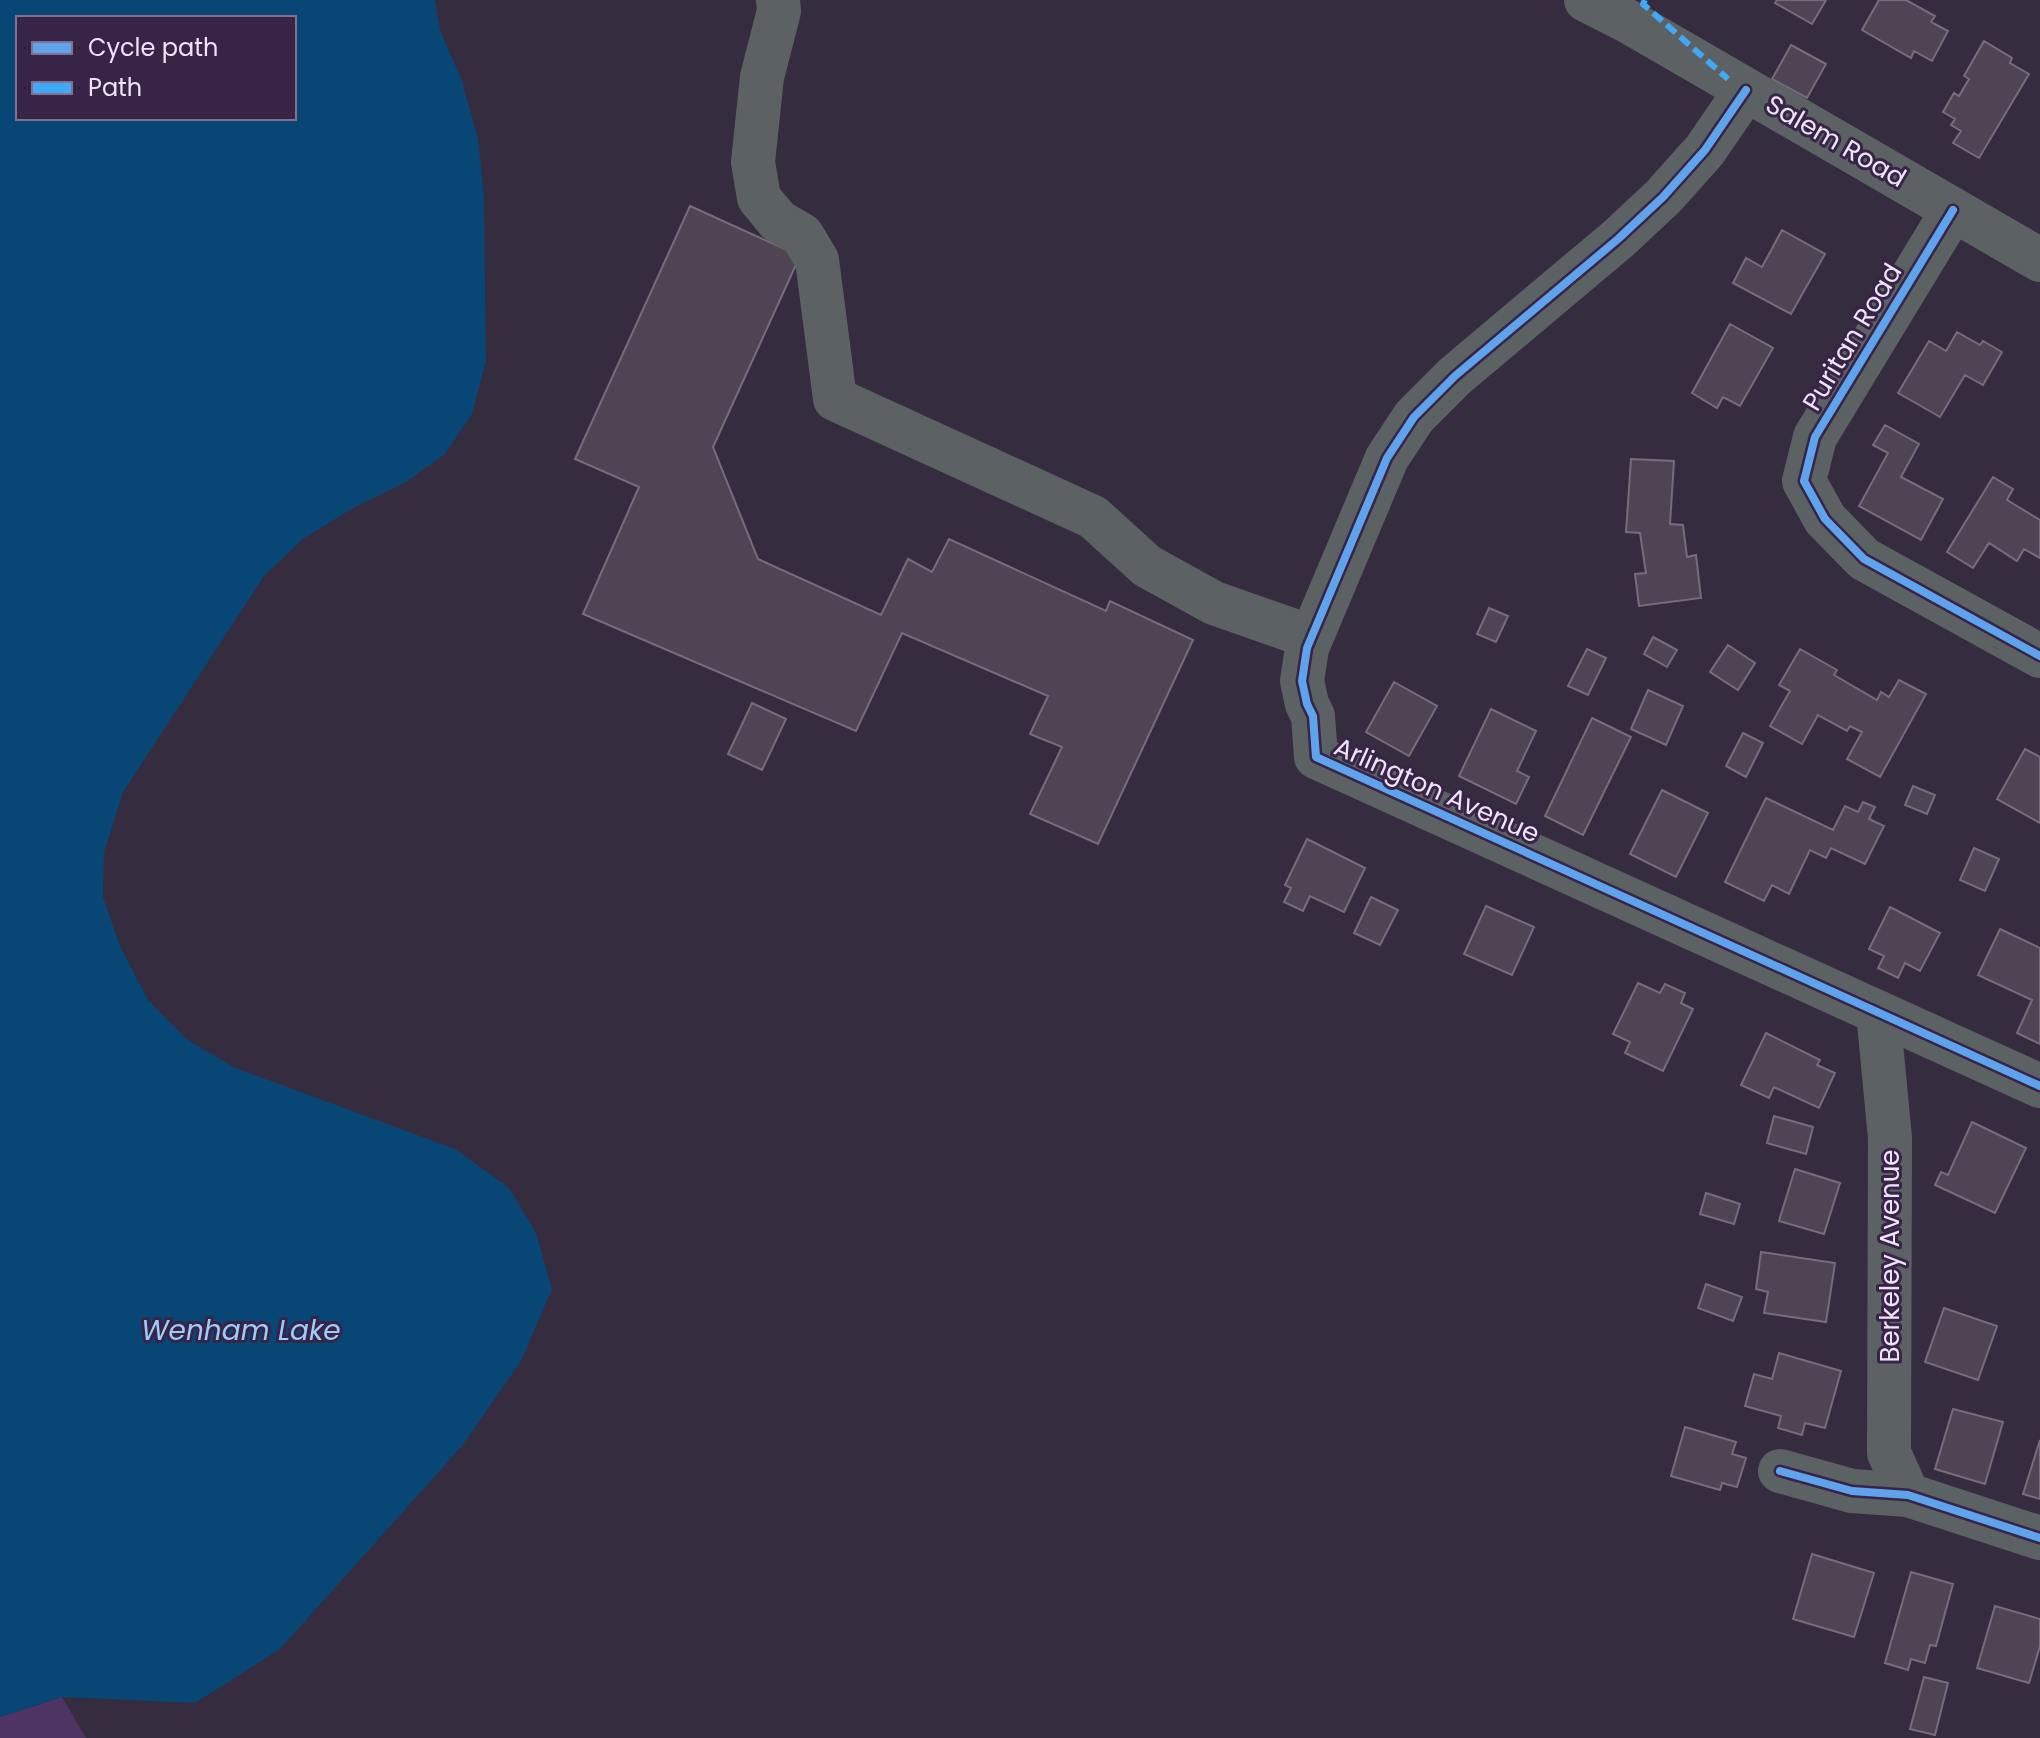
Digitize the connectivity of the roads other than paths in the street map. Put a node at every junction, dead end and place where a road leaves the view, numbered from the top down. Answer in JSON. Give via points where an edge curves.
{"nodes":[{"id":1,"x":778,"y":0,"type":"edge"},
{"id":2,"x":1586,"y":0,"type":"edge"},
{"id":3,"x":1746,"y":90,"type":"junction"},
{"id":4,"x":1953,"y":210,"type":"junction"},
{"id":5,"x":2040,"y":260,"type":"edge"},
{"id":6,"x":1311,"y":637,"type":"junction"},
{"id":7,"x":2040,"y":656,"type":"edge"},
{"id":8,"x":1878,"y":1012,"type":"junction"},
{"id":9,"x":2040,"y":1086,"type":"edge"},
{"id":10,"x":1780,"y":1471,"type":"dead end"},
{"id":11,"x":1908,"y":1495,"type":"junction"},
{"id":12,"x":2040,"y":1538,"type":"edge"}],
"edges":[{"from":1,"to":6,"type":"street","via":[[762,77],[753,162],[759,198],[778,221],[802,235],[817,260],[835,399],[1093,517],[1147,566],[1214,603]]},
{"from":2,"to":3,"type":"street","name":"Salem Road"},
{"from":3,"to":4,"type":"street","name":"Salem Road"},
{"from":3,"to":6,"type":"street","name":"Arlington Avenue","via":[[1705,150],[1663,197],[1414,417],[1387,458]]},
{"from":4,"to":5,"type":"street","name":"Salem Road"},
{"from":4,"to":7,"type":"street","name":"Puritan Road","via":[[1815,437],[1804,481],[1825,519],[1864,559]]},
{"from":6,"to":8,"type":"street","name":"Arlington Avenue","via":[[1302,681],[1313,716],[1316,757]]},
{"from":8,"to":9,"type":"street","name":"Arlington Avenue"},
{"from":8,"to":11,"type":"street","name":"Berkeley Avenue","via":[[1890,1138],[1889,1453]]},
{"from":10,"to":11,"type":"street","via":[[1852,1491]]},
{"from":11,"to":12,"type":"street"}]}
